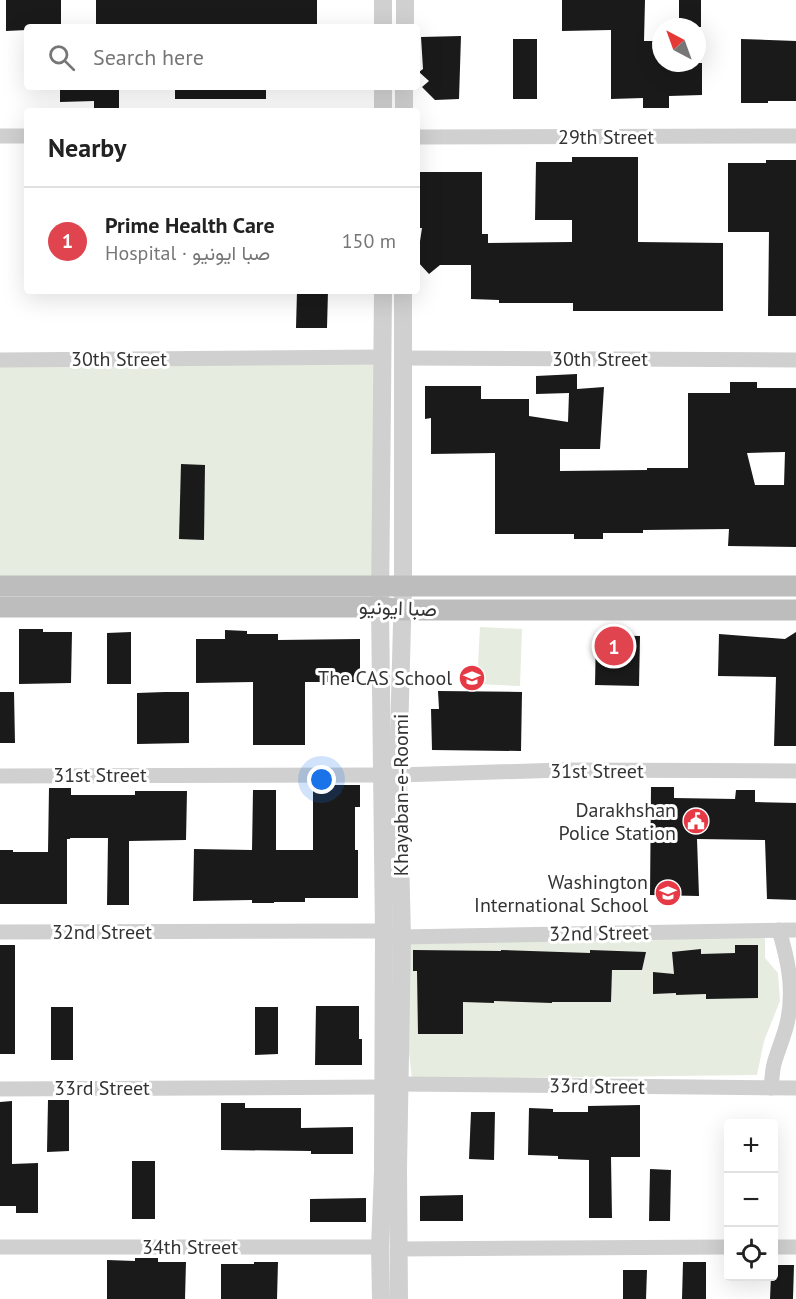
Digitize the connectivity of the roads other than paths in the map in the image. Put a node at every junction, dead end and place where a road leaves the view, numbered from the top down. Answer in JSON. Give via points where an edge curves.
{"nodes":[{"id":1,"x":383,"y":0,"type":"edge"},
{"id":2,"x":405,"y":0,"type":"edge"},
{"id":3,"x":383,"y":24,"type":"edge"},
{"id":4,"x":405,"y":24,"type":"edge"},
{"id":5,"x":383,"y":90,"type":"edge"},
{"id":6,"x":404,"y":90,"type":"edge"},
{"id":7,"x":383,"y":108,"type":"edge"},
{"id":8,"x":404,"y":108,"type":"edge"},
{"id":9,"x":0,"y":136,"type":"edge"},
{"id":10,"x":24,"y":136,"type":"edge"},
{"id":11,"x":796,"y":136,"type":"edge"},
{"id":12,"x":420,"y":137,"type":"edge"},
{"id":13,"x":382,"y":294,"type":"edge"},
{"id":14,"x":404,"y":294,"type":"edge"},
{"id":15,"x":382,"y":357,"type":"junction"},
{"id":16,"x":403,"y":358,"type":"junction"},
{"id":17,"x":0,"y":360,"type":"edge"},
{"id":18,"x":796,"y":360,"type":"edge"},
{"id":19,"x":796,"y":585,"type":"edge"},
{"id":20,"x":0,"y":586,"type":"edge"},
{"id":21,"x":403,"y":586,"type":"junction"},
{"id":22,"x":380,"y":597,"type":"junction"},
{"id":23,"x":0,"y":607,"type":"edge"},
{"id":24,"x":403,"y":610,"type":"junction"},
{"id":25,"x":796,"y":610,"type":"edge"},
{"id":26,"x":796,"y":771,"type":"edge"},
{"id":27,"x":390,"y":775,"type":"junction"},
{"id":28,"x":0,"y":776,"type":"edge"},
{"id":29,"x":779,"y":930,"type":"junction"},
{"id":30,"x":796,"y":930,"type":"edge"},
{"id":31,"x":384,"y":931,"type":"junction"},
{"id":32,"x":0,"y":932,"type":"edge"},
{"id":33,"x":402,"y":937,"type":"junction"},
{"id":34,"x":391,"y":1086,"type":"junction"},
{"id":35,"x":771,"y":1088,"type":"junction"},
{"id":36,"x":796,"y":1088,"type":"edge"},
{"id":37,"x":0,"y":1089,"type":"edge"},
{"id":38,"x":796,"y":1246,"type":"edge"},
{"id":39,"x":0,"y":1247,"type":"edge"},
{"id":40,"x":724,"y":1247,"type":"edge"},
{"id":41,"x":778,"y":1247,"type":"edge"},
{"id":42,"x":389,"y":1248,"type":"junction"},
{"id":43,"x":381,"y":1299,"type":"edge"},
{"id":44,"x":399,"y":1299,"type":"edge"}],
"edges":[{"from":1,"to":3,"type":"street"},
{"from":2,"to":4,"type":"street"},
{"from":5,"to":7,"type":"street"},
{"from":6,"to":8,"type":"street"},
{"from":9,"to":10,"type":"street"},
{"from":11,"to":12,"type":"street","name":"29th Street"},
{"from":13,"to":15,"type":"street","name":"Khayaban-e-Roomi"},
{"from":14,"to":16,"type":"street","name":"Khayaban-e-Roomi"},
{"from":15,"to":17,"type":"street","name":"30th Street"},
{"from":15,"to":22,"type":"street","name":"Khayaban-e-Roomi"},
{"from":16,"to":18,"type":"street","name":"30th Street"},
{"from":16,"to":21,"type":"street","name":"Khayaban-e-Roomi"},
{"from":19,"to":21,"type":"main road","name":"صبا ایونیو"},
{"from":20,"to":22,"type":"main road","name":"صبا ایونیو"},
{"from":21,"to":22,"type":"main road","name":"صبا ایونیو"},
{"from":21,"to":24,"type":"street","name":"Khayaban-e-Roomi"},
{"from":22,"to":23,"type":"main road","name":"صبا ایونیو"},
{"from":22,"to":24,"type":"main road","name":"صبا ایونیو"},
{"from":22,"to":27,"type":"street","name":"Khayaban-e-Roomi"},
{"from":24,"to":25,"type":"main road","name":"صبا ایونیو"},
{"from":24,"to":27,"type":"street","name":"Khayaban-e-Roomi"},
{"from":26,"to":27,"type":"street","name":"31st Street","via":[[562,770]]},
{"from":27,"to":28,"type":"street","name":"31st Street"},
{"from":27,"to":31,"type":"street","name":"Khayaban-e-Roomi"},
{"from":27,"to":33,"type":"street","name":"Khayaban-e-Roomi"},
{"from":29,"to":30,"type":"street","name":"32nd Street"},
{"from":29,"to":33,"type":"street","name":"32nd Street"},
{"from":29,"to":35,"type":"street","via":[[791,994]]},
{"from":31,"to":32,"type":"street","name":"32nd Street"},
{"from":31,"to":34,"type":"street","name":"Khayaban-e-Roomi"},
{"from":33,"to":34,"type":"street","name":"Khayaban-e-Roomi"},
{"from":34,"to":35,"type":"street","name":"33rd Street"},
{"from":34,"to":37,"type":"street","name":"33rd Street"},
{"from":34,"to":42,"type":"street","name":"Khayaban-e-Roomi"},
{"from":35,"to":36,"type":"street","name":"33rd Street"},
{"from":38,"to":41,"type":"street"},
{"from":39,"to":42,"type":"street","name":"34th Street"},
{"from":40,"to":42,"type":"street","name":"34th Street"},
{"from":42,"to":43,"type":"street","name":"Khayaban-e-Roomi"},
{"from":42,"to":44,"type":"street","name":"Khayaban-e-Roomi"}]}
